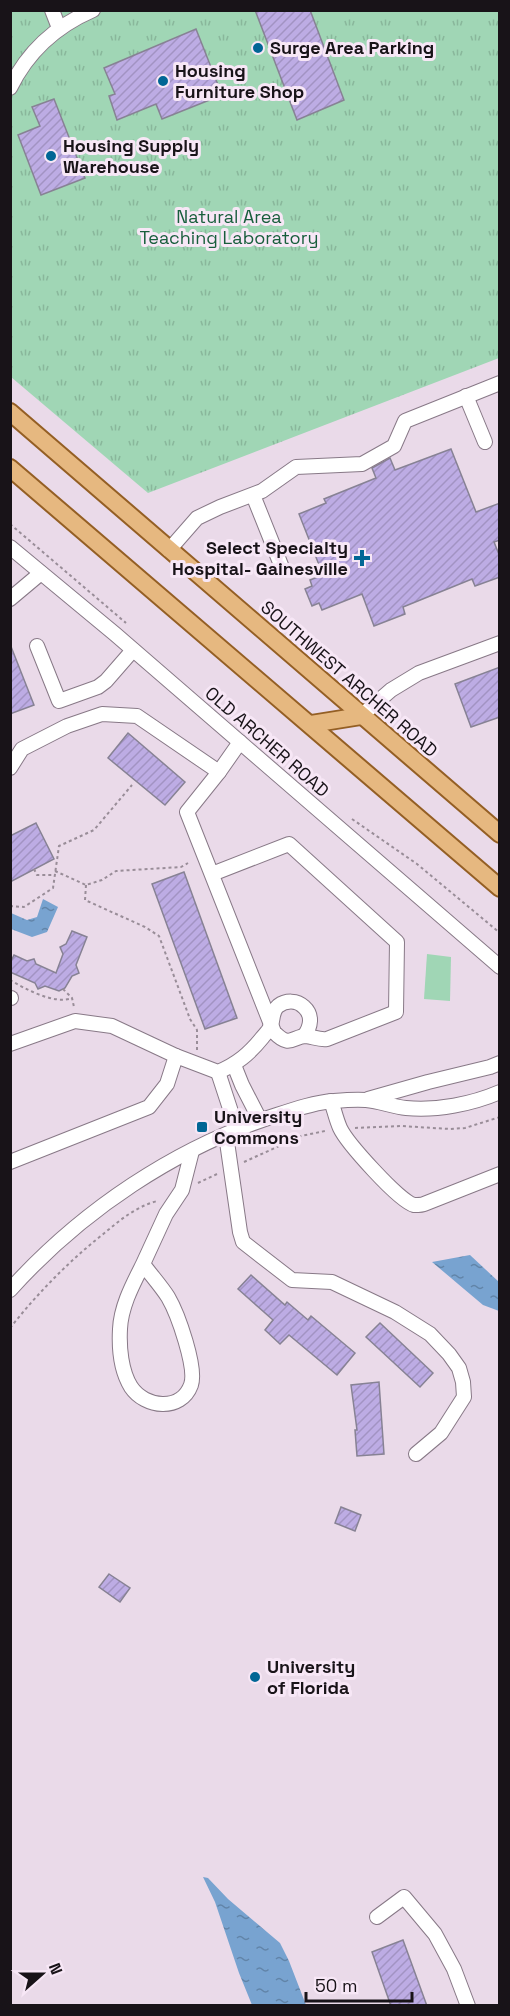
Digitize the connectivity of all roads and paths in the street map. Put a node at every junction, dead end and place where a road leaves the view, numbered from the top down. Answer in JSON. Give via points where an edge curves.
{"nodes":[{"id":1,"x":52,"y":10,"type":"edge"},
{"id":2,"x":93,"y":10,"type":"edge"},
{"id":3,"x":59,"y":28,"type":"junction"},
{"id":4,"x":10,"y":88,"type":"edge"},
{"id":5,"x":500,"y":383,"type":"edge"},
{"id":6,"x":466,"y":396,"type":"junction"},
{"id":7,"x":10,"y":412,"type":"edge"},
{"id":8,"x":485,"y":442,"type":"dead end"},
{"id":9,"x":10,"y":468,"type":"edge"},
{"id":10,"x":253,"y":495,"type":"junction"},
{"id":11,"x":10,"y":524,"type":"edge"},
{"id":12,"x":10,"y":547,"type":"edge"},
{"id":13,"x":170,"y":550,"type":"junction"},
{"id":14,"x":283,"y":570,"type":"dead end"},
{"id":15,"x":41,"y":573,"type":"junction"},
{"id":16,"x":10,"y":599,"type":"edge"},
{"id":17,"x":126,"y":624,"type":"dead end"},
{"id":18,"x":500,"y":643,"type":"edge"},
{"id":19,"x":38,"y":646,"type":"dead end"},
{"id":20,"x":133,"y":650,"type":"junction"},
{"id":21,"x":361,"y":716,"type":"junction"},
{"id":22,"x":311,"y":724,"type":"junction"},
{"id":23,"x":240,"y":742,"type":"junction"},
{"id":24,"x":10,"y":768,"type":"edge"},
{"id":25,"x":219,"y":772,"type":"junction"},
{"id":26,"x":132,"y":785,"type":"dead end"},
{"id":27,"x":353,"y":820,"type":"dead end"},
{"id":28,"x":500,"y":834,"type":"edge"},
{"id":29,"x":188,"y":863,"type":"dead end"},
{"id":30,"x":34,"y":869,"type":"dead end"},
{"id":31,"x":55,"y":873,"type":"junction"},
{"id":32,"x":212,"y":874,"type":"junction"},
{"id":33,"x":86,"y":885,"type":"junction"},
{"id":34,"x":500,"y":888,"type":"edge"},
{"id":35,"x":10,"y":906,"type":"edge"},
{"id":36,"x":500,"y":933,"type":"edge"},
{"id":37,"x":500,"y":967,"type":"edge"},
{"id":38,"x":10,"y":980,"type":"edge"},
{"id":39,"x":63,"y":989,"type":"dead end"},
{"id":40,"x":72,"y":998,"type":"junction"},
{"id":41,"x":74,"y":1007,"type":"dead end"},
{"id":42,"x":272,"y":1025,"type":"junction"},
{"id":43,"x":304,"y":1036,"type":"junction"},
{"id":44,"x":10,"y":1044,"type":"edge"},
{"id":45,"x":197,"y":1054,"type":"dead end"},
{"id":46,"x":176,"y":1056,"type":"junction"},
{"id":47,"x":500,"y":1063,"type":"edge"},
{"id":48,"x":234,"y":1065,"type":"junction"},
{"id":49,"x":218,"y":1072,"type":"junction"},
{"id":50,"x":500,"y":1092,"type":"edge"},
{"id":51,"x":366,"y":1100,"type":"junction"},
{"id":52,"x":331,"y":1101,"type":"junction"},
{"id":53,"x":260,"y":1120,"type":"junction"},
{"id":54,"x":231,"y":1132,"type":"junction"},
{"id":55,"x":192,"y":1151,"type":"junction"},
{"id":56,"x":10,"y":1162,"type":"edge"},
{"id":57,"x":500,"y":1174,"type":"edge"},
{"id":58,"x":143,"y":1264,"type":"junction"},
{"id":59,"x":10,"y":1290,"type":"edge"},
{"id":60,"x":416,"y":1454,"type":"dead end"},
{"id":61,"x":377,"y":1917,"type":"dead end"},
{"id":62,"x":468,"y":2006,"type":"edge"}],
"edges":[{"from":1,"to":3,"type":"street"},
{"from":2,"to":3,"type":"street"},
{"from":3,"to":4,"type":"street","via":[[33,52]]},
{"from":5,"to":6,"type":"street"},
{"from":6,"to":8,"type":"street"},
{"from":6,"to":10,"type":"street","via":[[405,421],[394,446],[362,464],[296,467]]},
{"from":7,"to":13,"type":"main road","name":"SOUTHWEST ARCHER ROAD"},
{"from":9,"to":22,"type":"main road"},
{"from":10,"to":13,"type":"street","via":[[197,518]]},
{"from":10,"to":14,"type":"street"},
{"from":11,"to":17,"type":"path"},
{"from":12,"to":15,"type":"street","name":"OLD ARCHER ROAD"},
{"from":13,"to":21,"type":"main road","name":"SOUTHWEST ARCHER ROAD"},
{"from":15,"to":16,"type":"street"},
{"from":15,"to":20,"type":"street","name":"OLD ARCHER ROAD"},
{"from":18,"to":21,"type":"street","via":[[419,673],[391,690]]},
{"from":19,"to":20,"type":"street","via":[[59,701],[98,687]]},
{"from":20,"to":23,"type":"street","name":"OLD ARCHER ROAD"},
{"from":21,"to":22,"type":"main road"},
{"from":21,"to":28,"type":"main road","name":"SOUTHWEST ARCHER ROAD"},
{"from":22,"to":34,"type":"main road"},
{"from":23,"to":25,"type":"street"},
{"from":23,"to":37,"type":"street","name":"OLD ARCHER ROAD"},
{"from":24,"to":25,"type":"street","via":[[22,749],[67,726],[102,714],[137,716]]},
{"from":25,"to":32,"type":"street","via":[[187,812]]},
{"from":26,"to":31,"type":"path","via":[[94,830],[59,846]]},
{"from":27,"to":36,"type":"path","via":[[417,864]]},
{"from":29,"to":33,"type":"path","via":[[181,867],[116,871]]},
{"from":30,"to":31,"type":"path","via":[[38,874]]},
{"from":31,"to":33,"type":"path"},
{"from":31,"to":35,"type":"path","via":[[52,888],[37,900],[24,907]]},
{"from":32,"to":42,"type":"street"},
{"from":32,"to":43,"type":"street","via":[[289,844],[397,942],[396,1012],[327,1039]]},
{"from":33,"to":45,"type":"path","via":[[85,900],[159,936],[197,1030]]},
{"from":38,"to":40,"type":"path","via":[[39,995]]},
{"from":39,"to":40,"type":"path"},
{"from":40,"to":41,"type":"path"},
{"from":42,"to":43,"type":"street","via":[[284,1040]]},
{"from":42,"to":43,"type":"street","via":[[273,1013],[279,1006],[298,1003],[306,1009],[310,1020]]},
{"from":42,"to":48,"type":"street"},
{"from":44,"to":46,"type":"street","via":[[75,1021],[112,1026]]},
{"from":46,"to":49,"type":"street"},
{"from":46,"to":56,"type":"street","via":[[167,1084],[148,1107]]},
{"from":47,"to":51,"type":"street"},
{"from":48,"to":49,"type":"street"},
{"from":48,"to":53,"type":"street"},
{"from":49,"to":54,"type":"street"},
{"from":50,"to":51,"type":"street","via":[[449,1107],[406,1108]]},
{"from":51,"to":52,"type":"street"},
{"from":52,"to":53,"type":"street"},
{"from":52,"to":57,"type":"street","via":[[340,1128],[354,1146],[378,1175],[415,1205]]},
{"from":53,"to":54,"type":"street"},
{"from":54,"to":55,"type":"street"},
{"from":54,"to":60,"type":"street","via":[[243,1242],[292,1280],[332,1282],[395,1312],[430,1334],[459,1368],[464,1397],[441,1433]]},
{"from":55,"to":58,"type":"street","via":[[182,1190]]},
{"from":55,"to":59,"type":"street","via":[[112,1199],[32,1265]]},
{"from":58,"to":58,"type":"street","via":[[168,1298],[192,1362],[191,1387],[183,1397],[162,1405],[140,1397],[131,1387],[122,1360],[122,1317]]},
{"from":61,"to":62,"type":"street","via":[[404,1897],[435,1934]]}]}
